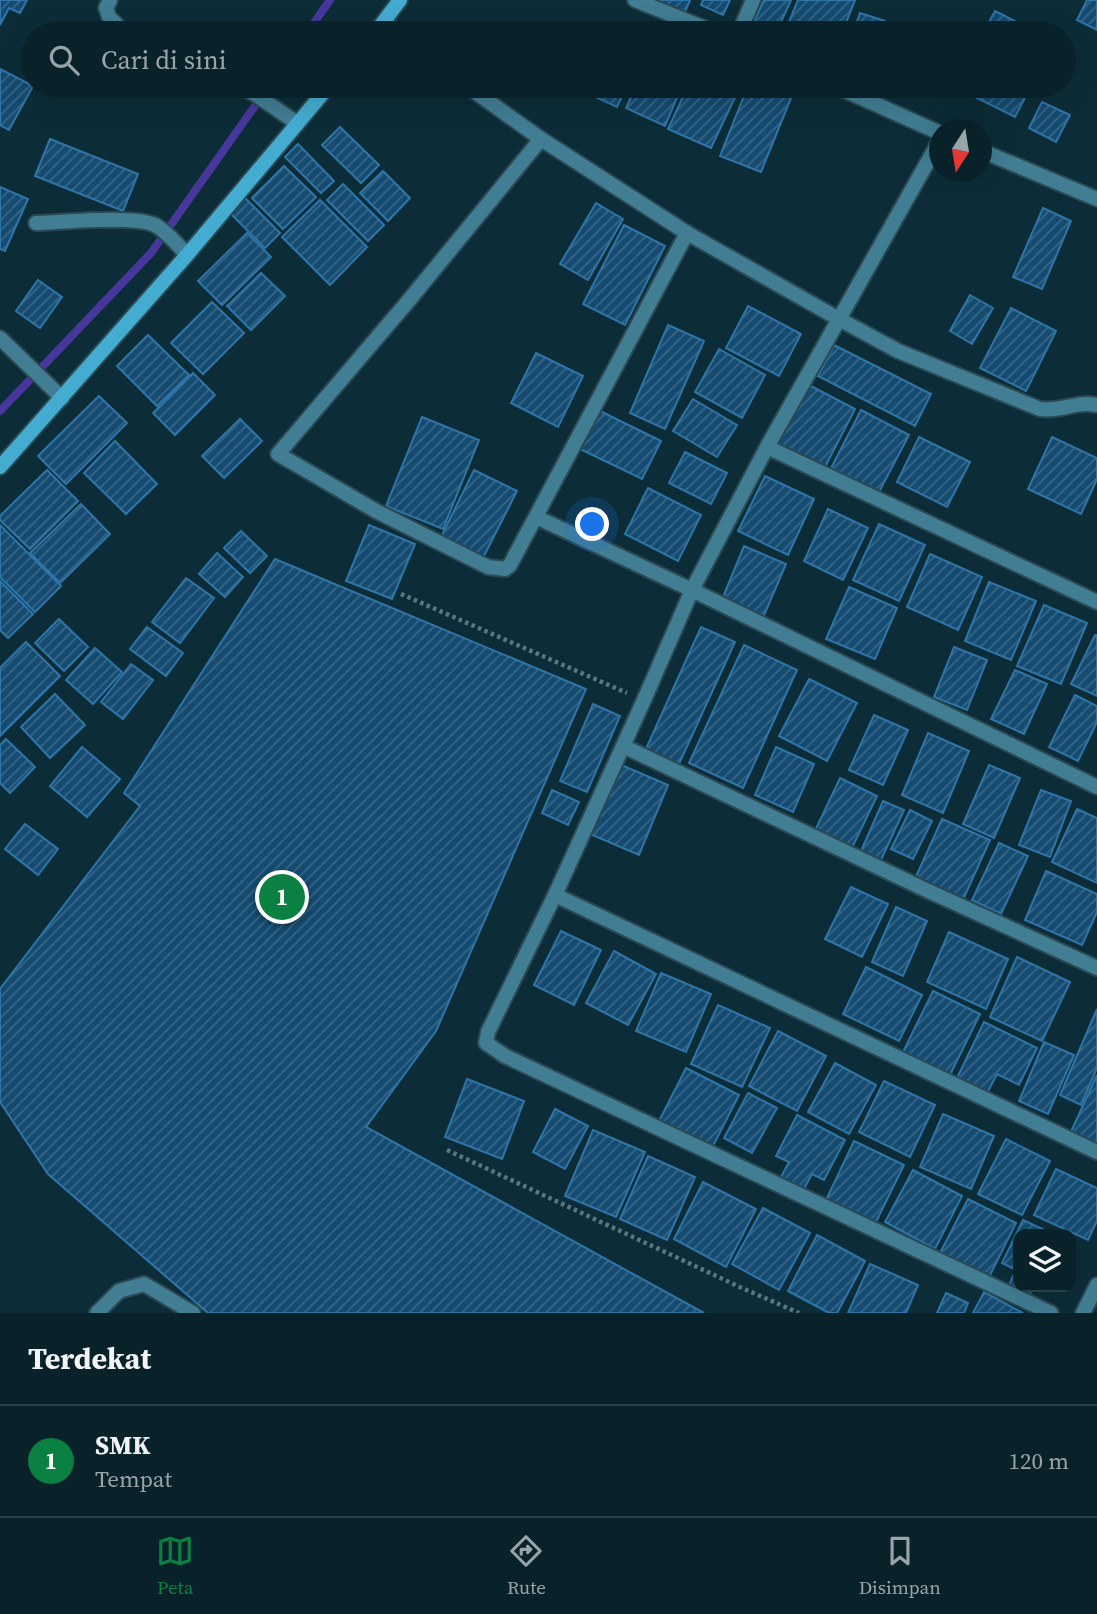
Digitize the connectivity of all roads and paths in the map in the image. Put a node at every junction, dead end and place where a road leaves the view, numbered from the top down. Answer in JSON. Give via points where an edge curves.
{"nodes":[{"id":1,"x":110,"y":0,"type":"edge"},
{"id":2,"x":400,"y":0,"type":"edge"},
{"id":3,"x":635,"y":0,"type":"edge"},
{"id":4,"x":753,"y":0,"type":"edge"},
{"id":5,"x":114,"y":21,"type":"edge"},
{"id":6,"x":385,"y":21,"type":"edge"},
{"id":7,"x":687,"y":21,"type":"edge"},
{"id":8,"x":744,"y":21,"type":"edge"},
{"id":9,"x":260,"y":98,"type":"edge"},
{"id":10,"x":315,"y":98,"type":"edge"},
{"id":11,"x":484,"y":98,"type":"edge"},
{"id":12,"x":862,"y":98,"type":"edge"},
{"id":13,"x":291,"y":119,"type":"junction"},
{"id":14,"x":929,"y":128,"type":"edge"},
{"id":15,"x":541,"y":139,"type":"junction"},
{"id":16,"x":992,"y":155,"type":"edge"},
{"id":17,"x":929,"y":159,"type":"edge"},
{"id":18,"x":1097,"y":199,"type":"edge"},
{"id":19,"x":36,"y":223,"type":"dead end"},
{"id":20,"x":687,"y":233,"type":"junction"},
{"id":21,"x":187,"y":255,"type":"junction"},
{"id":22,"x":839,"y":319,"type":"junction"},
{"id":23,"x":0,"y":338,"type":"edge"},
{"id":24,"x":62,"y":398,"type":"junction"},
{"id":25,"x":1097,"y":405,"type":"edge"},
{"id":26,"x":766,"y":447,"type":"junction"},
{"id":27,"x":0,"y":467,"type":"edge"},
{"id":28,"x":536,"y":517,"type":"junction"},
{"id":29,"x":692,"y":590,"type":"junction"},
{"id":30,"x":401,"y":594,"type":"dead end"},
{"id":31,"x":1097,"y":602,"type":"edge"},
{"id":32,"x":644,"y":700,"type":"junction"},
{"id":33,"x":623,"y":746,"type":"junction"},
{"id":34,"x":1097,"y":787,"type":"edge"},
{"id":35,"x":555,"y":895,"type":"junction"},
{"id":36,"x":1097,"y":968,"type":"edge"},
{"id":37,"x":447,"y":1150,"type":"dead end"},
{"id":38,"x":1097,"y":1152,"type":"edge"},
{"id":39,"x":1097,"y":1285,"type":"edge"},
{"id":40,"x":97,"y":1313,"type":"edge"},
{"id":41,"x":193,"y":1313,"type":"edge"},
{"id":42,"x":799,"y":1313,"type":"edge"},
{"id":43,"x":1051,"y":1313,"type":"edge"},
{"id":44,"x":1083,"y":1313,"type":"edge"}],
"edges":[{"from":1,"to":5,"type":"street","via":[[107,14]]},
{"from":2,"to":6,"type":"street"},
{"from":3,"to":7,"type":"street"},
{"from":4,"to":8,"type":"street"},
{"from":9,"to":13,"type":"street"},
{"from":10,"to":13,"type":"street"},
{"from":11,"to":15,"type":"street"},
{"from":12,"to":14,"type":"street"},
{"from":13,"to":21,"type":"street"},
{"from":15,"to":20,"type":"street"},
{"from":15,"to":28,"type":"street","via":[[278,454],[376,511],[499,569],[510,565]]},
{"from":16,"to":18,"type":"street"},
{"from":17,"to":22,"type":"street"},
{"from":19,"to":21,"type":"street","via":[[126,220],[155,225]]},
{"from":20,"to":22,"type":"street"},
{"from":20,"to":28,"type":"street"},
{"from":21,"to":24,"type":"street"},
{"from":22,"to":25,"type":"street","via":[[898,351],[1040,409]]},
{"from":22,"to":26,"type":"street"},
{"from":23,"to":24,"type":"street"},
{"from":24,"to":27,"type":"street"},
{"from":26,"to":29,"type":"street"},
{"from":26,"to":31,"type":"street"},
{"from":28,"to":29,"type":"street"},
{"from":29,"to":32,"type":"street"},
{"from":29,"to":34,"type":"street"},
{"from":30,"to":32,"type":"path"},
{"from":32,"to":33,"type":"street"},
{"from":33,"to":35,"type":"street"},
{"from":33,"to":36,"type":"street"},
{"from":35,"to":38,"type":"street"},
{"from":35,"to":43,"type":"street","via":[[488,1032],[490,1048]]},
{"from":37,"to":42,"type":"path"},
{"from":39,"to":44,"type":"street"},
{"from":40,"to":41,"type":"street","via":[[119,1291],[144,1284]]}]}
